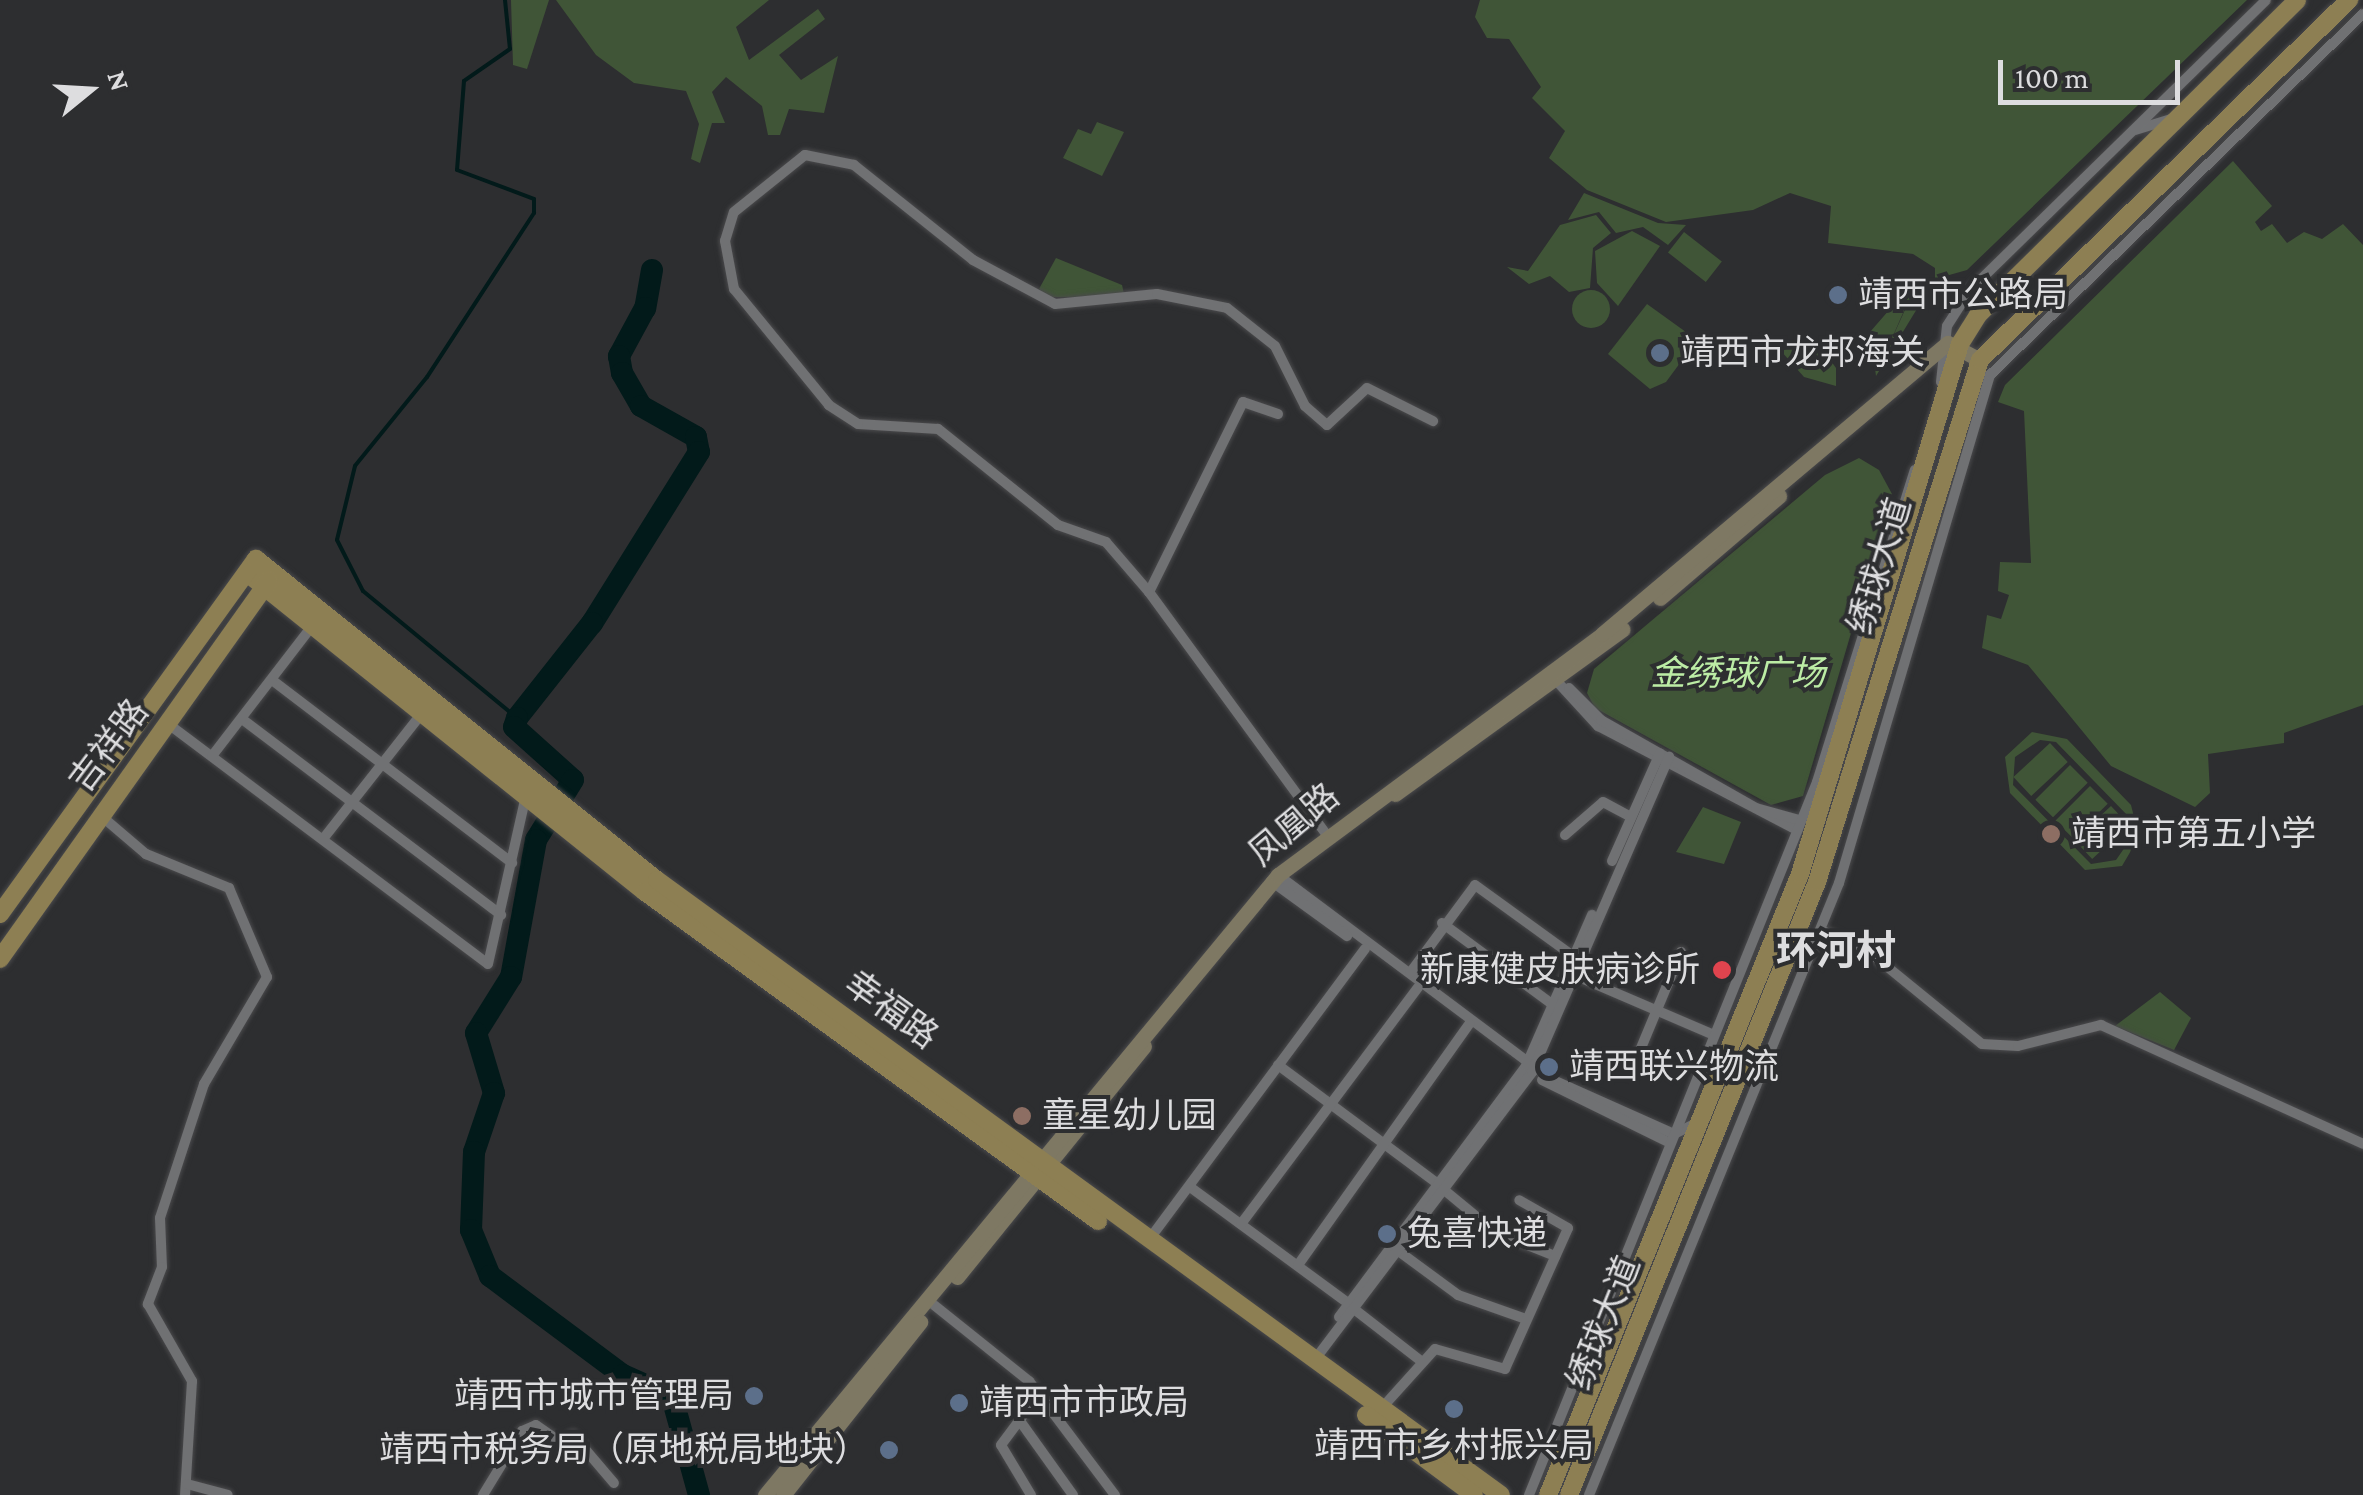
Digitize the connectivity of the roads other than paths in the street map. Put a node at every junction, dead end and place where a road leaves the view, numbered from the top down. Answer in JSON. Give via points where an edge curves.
{"nodes":[{"id":1,"x":2266,"y":0,"type":"edge"},
{"id":2,"x":2296,"y":0,"type":"edge"},
{"id":3,"x":2349,"y":0,"type":"edge"},
{"id":4,"x":2363,"y":14,"type":"edge"},
{"id":5,"x":2303,"y":46,"type":"junction"},
{"id":6,"x":2324,"y":52,"type":"junction"},
{"id":7,"x":2263,"y":84,"type":"junction"},
{"id":8,"x":2283,"y":93,"type":"junction"},
{"id":9,"x":2230,"y":116,"type":"junction"},
{"id":10,"x":2172,"y":119,"type":"junction"},
{"id":11,"x":2248,"y":127,"type":"junction"},
{"id":12,"x":2132,"y":131,"type":"junction"},
{"id":13,"x":2139,"y":152,"type":"junction"},
{"id":14,"x":2163,"y":178,"type":"junction"},
{"id":15,"x":1951,"y":352,"type":"junction"},
{"id":16,"x":1977,"y":367,"type":"junction"},
{"id":17,"x":1278,"y":414,"type":"dead end"},
{"id":18,"x":1433,"y":421,"type":"dead end"},
{"id":19,"x":251,"y":566,"type":"joint"},
{"id":20,"x":270,"y":580,"type":"junction"},
{"id":21,"x":1149,"y":592,"type":"junction"},
{"id":22,"x":312,"y":625,"type":"junction"},
{"id":23,"x":1909,"y":650,"type":"junction"},
{"id":24,"x":1885,"y":664,"type":"junction"},
{"id":25,"x":1555,"y":675,"type":"junction"},
{"id":26,"x":272,"y":680,"type":"junction"},
{"id":27,"x":423,"y":712,"type":"junction"},
{"id":28,"x":242,"y":719,"type":"junction"},
{"id":29,"x":166,"y":722,"type":"junction"},
{"id":30,"x":212,"y":756,"type":"junction"},
{"id":31,"x":1663,"y":758,"type":"junction"},
{"id":32,"x":383,"y":765,"type":"junction"},
{"id":33,"x":85,"y":790,"type":"junction"},
{"id":34,"x":538,"y":799,"type":"junction"},
{"id":35,"x":354,"y":800,"type":"junction"},
{"id":36,"x":99,"y":814,"type":"junction"},
{"id":37,"x":1630,"y":816,"type":"junction"},
{"id":38,"x":1798,"y":825,"type":"junction"},
{"id":39,"x":1326,"y":834,"type":"junction"},
{"id":40,"x":1565,"y":835,"type":"dead end"},
{"id":41,"x":324,"y":839,"type":"junction"},
{"id":42,"x":512,"y":863,"type":"junction"},
{"id":43,"x":1278,"y":881,"type":"junction"},
{"id":44,"x":0,"y":914,"type":"edge"},
{"id":45,"x":501,"y":915,"type":"junction"},
{"id":46,"x":1442,"y":923,"type":"junction"},
{"id":47,"x":1821,"y":930,"type":"junction"},
{"id":48,"x":1365,"y":949,"type":"junction"},
{"id":49,"x":1681,"y":952,"type":"dead end"},
{"id":50,"x":1770,"y":953,"type":"junction"},
{"id":51,"x":1573,"y":956,"type":"junction"},
{"id":52,"x":0,"y":960,"type":"edge"},
{"id":53,"x":1743,"y":970,"type":"junction"},
{"id":54,"x":1410,"y":972,"type":"junction"},
{"id":55,"x":1574,"y":975,"type":"junction"},
{"id":56,"x":1418,"y":987,"type":"junction"},
{"id":57,"x":1552,"y":1004,"type":"junction"},
{"id":58,"x":1658,"y":1009,"type":"junction"},
{"id":59,"x":1468,"y":1024,"type":"junction"},
{"id":60,"x":1714,"y":1035,"type":"junction"},
{"id":61,"x":1734,"y":1035,"type":"junction"},
{"id":62,"x":1708,"y":1049,"type":"junction"},
{"id":63,"x":1278,"y":1065,"type":"junction"},
{"id":64,"x":1531,"y":1066,"type":"junction"},
{"id":65,"x":1631,"y":1072,"type":"dead end"},
{"id":66,"x":1762,"y":1074,"type":"junction"},
{"id":67,"x":1737,"y":1082,"type":"junction"},
{"id":68,"x":1329,"y":1107,"type":"junction"},
{"id":69,"x":1697,"y":1123,"type":"junction"},
{"id":70,"x":1672,"y":1139,"type":"junction"},
{"id":71,"x":2363,"y":1144,"type":"edge"},
{"id":72,"x":1381,"y":1146,"type":"junction"},
{"id":73,"x":1039,"y":1170,"type":"junction"},
{"id":74,"x":1190,"y":1186,"type":"junction"},
{"id":75,"x":1440,"y":1187,"type":"junction"},
{"id":76,"x":1520,"y":1200,"type":"dead end"},
{"id":77,"x":1241,"y":1224,"type":"junction"},
{"id":78,"x":1147,"y":1243,"type":"junction"},
{"id":79,"x":1650,"y":1243,"type":"junction"},
{"id":80,"x":1397,"y":1250,"type":"junction"},
{"id":81,"x":1628,"y":1251,"type":"junction"},
{"id":82,"x":1689,"y":1252,"type":"junction"},
{"id":83,"x":1555,"y":1256,"type":"junction"},
{"id":84,"x":1667,"y":1256,"type":"junction"},
{"id":85,"x":1298,"y":1265,"type":"junction"},
{"id":86,"x":934,"y":1305,"type":"junction"},
{"id":87,"x":1352,"y":1307,"type":"junction"},
{"id":88,"x":1526,"y":1320,"type":"junction"},
{"id":89,"x":1610,"y":1342,"type":"junction"},
{"id":90,"x":1582,"y":1360,"type":"junction"},
{"id":91,"x":1310,"y":1361,"type":"junction"},
{"id":92,"x":1421,"y":1362,"type":"junction"},
{"id":93,"x":1642,"y":1366,"type":"junction"},
{"id":94,"x":1618,"y":1376,"type":"junction"},
{"id":95,"x":1038,"y":1394,"type":"junction"},
{"id":96,"x":1380,"y":1410,"type":"junction"},
{"id":97,"x":1020,"y":1421,"type":"junction"},
{"id":98,"x":614,"y":1483,"type":"dead end"},
{"id":99,"x":186,"y":1490,"type":"edge"},
{"id":100,"x":228,"y":1495,"type":"edge"},
{"id":101,"x":483,"y":1495,"type":"edge"},
{"id":102,"x":765,"y":1495,"type":"edge"},
{"id":103,"x":783,"y":1495,"type":"edge"},
{"id":104,"x":1031,"y":1495,"type":"edge"},
{"id":105,"x":1074,"y":1495,"type":"edge"},
{"id":106,"x":1115,"y":1495,"type":"edge"},
{"id":107,"x":1474,"y":1495,"type":"edge"},
{"id":108,"x":1501,"y":1495,"type":"edge"},
{"id":109,"x":1529,"y":1495,"type":"edge"},
{"id":110,"x":1548,"y":1495,"type":"edge"},
{"id":111,"x":1570,"y":1495,"type":"edge"},
{"id":112,"x":1589,"y":1495,"type":"edge"}],
"edges":[{"from":1,"to":12,"type":"street"},
{"from":2,"to":10,"type":"main road","name":"绣球大道"},
{"from":3,"to":5,"type":"main road","name":"绣球大道"},
{"from":4,"to":6,"type":"street"},
{"from":5,"to":6,"type":"street"},
{"from":5,"to":7,"type":"main road","name":"绣球大道"},
{"from":6,"to":8,"type":"street"},
{"from":7,"to":8,"type":"street"},
{"from":7,"to":9,"type":"main road","name":"绣球大道"},
{"from":8,"to":11,"type":"street"},
{"from":9,"to":11,"type":"street"},
{"from":9,"to":14,"type":"main road","name":"绣球大道"},
{"from":10,"to":12,"type":"street"},
{"from":10,"to":13,"type":"main road","name":"绣球大道"},
{"from":11,"to":23,"type":"street","via":[[1990,375]]},
{"from":12,"to":15,"type":"street","via":[[1970,290]]},
{"from":13,"to":14,"type":"main road"},
{"from":13,"to":15,"type":"main road","name":"绣球大道"},
{"from":14,"to":16,"type":"main road","name":"绣球大道"},
{"from":15,"to":16,"type":"main road"},
{"from":15,"to":25,"type":"main road","name":"凤凰路"},
{"from":15,"to":38,"type":"street"},
{"from":15,"to":50,"type":"main road","name":"绣球大道","via":[[1840,757]]},
{"from":16,"to":24,"type":"main road","name":"绣球大道"},
{"from":17,"to":21,"type":"street","via":[[1243,402]]},
{"from":18,"to":21,"type":"street","via":[[1367,388],[1326,425],[1304,406],[1276,346],[1227,308],[1157,294],[1054,304],[986,269],[854,165],[805,155],[734,212],[725,241],[734,290],[830,405],[858,424],[938,430],[1058,525],[1106,542]]},
{"from":19,"to":20,"type":"main road","name":"幸福路"},
{"from":19,"to":33,"type":"main road","name":"吉祥路"},
{"from":20,"to":22,"type":"main road","name":"幸福路"},
{"from":20,"to":29,"type":"main road","name":"吉祥路"},
{"from":20,"to":34,"type":"main road","name":"幸福路"},
{"from":21,"to":39,"type":"street"},
{"from":22,"to":26,"type":"street"},
{"from":22,"to":27,"type":"main road","name":"幸福路"},
{"from":23,"to":24,"type":"street"},
{"from":23,"to":47,"type":"street"},
{"from":24,"to":67,"type":"main road","name":"绣球大道","via":[[1817,882]]},
{"from":25,"to":31,"type":"street","via":[[1591,722]]},
{"from":25,"to":39,"type":"main road","name":"凤凰路"},
{"from":25,"to":43,"type":"main road","name":"凤凰路"},
{"from":26,"to":28,"type":"street"},
{"from":26,"to":32,"type":"street"},
{"from":27,"to":32,"type":"street"},
{"from":27,"to":34,"type":"main road","name":"幸福路"},
{"from":28,"to":30,"type":"street"},
{"from":28,"to":35,"type":"street"},
{"from":29,"to":30,"type":"street"},
{"from":29,"to":36,"type":"main road","name":"吉祥路"},
{"from":30,"to":41,"type":"street"},
{"from":31,"to":37,"type":"street"},
{"from":31,"to":38,"type":"street"},
{"from":31,"to":55,"type":"street"},
{"from":32,"to":35,"type":"street"},
{"from":32,"to":42,"type":"street"},
{"from":33,"to":36,"type":"main road"},
{"from":33,"to":44,"type":"main road","name":"吉祥路"},
{"from":34,"to":42,"type":"street"},
{"from":34,"to":73,"type":"main road","name":"幸福路"},
{"from":35,"to":41,"type":"street"},
{"from":35,"to":45,"type":"street"},
{"from":36,"to":52,"type":"main road","name":"吉祥路"},
{"from":36,"to":99,"type":"street","via":[[146,854],[229,888],[267,977],[204,1084],[160,1218],[162,1267],[148,1304],[192,1381]]},
{"from":37,"to":40,"type":"street","via":[[1604,802]]},
{"from":37,"to":51,"type":"street"},
{"from":38,"to":53,"type":"street"},
{"from":39,"to":43,"type":"main road","name":"凤凰路"},
{"from":41,"to":45,"type":"street","via":[[481,962],[492,960]]},
{"from":42,"to":45,"type":"street"},
{"from":43,"to":48,"type":"street"},
{"from":43,"to":54,"type":"street"},
{"from":43,"to":73,"type":"main road","name":"凤凰路"},
{"from":46,"to":51,"type":"street","via":[[1460,895],[1480,886]]},
{"from":46,"to":54,"type":"street"},
{"from":46,"to":57,"type":"street"},
{"from":47,"to":66,"type":"street"},
{"from":47,"to":71,"type":"street","via":[[1874,956],[1982,1044],[2018,1046],[2101,1025]]},
{"from":48,"to":56,"type":"street"},
{"from":48,"to":63,"type":"street"},
{"from":49,"to":58,"type":"street"},
{"from":50,"to":53,"type":"street"},
{"from":50,"to":61,"type":"main road","name":"绣球大道"},
{"from":51,"to":57,"type":"street"},
{"from":53,"to":60,"type":"street"},
{"from":54,"to":64,"type":"street"},
{"from":55,"to":58,"type":"street"},
{"from":55,"to":64,"type":"street"},
{"from":56,"to":59,"type":"street"},
{"from":56,"to":68,"type":"street"},
{"from":57,"to":64,"type":"street"},
{"from":58,"to":60,"type":"street"},
{"from":58,"to":65,"type":"street"},
{"from":59,"to":64,"type":"street"},
{"from":59,"to":72,"type":"street"},
{"from":60,"to":62,"type":"street"},
{"from":61,"to":62,"type":"street"},
{"from":61,"to":69,"type":"main road","name":"绣球大道"},
{"from":62,"to":70,"type":"street"},
{"from":63,"to":68,"type":"street"},
{"from":63,"to":74,"type":"street"},
{"from":64,"to":70,"type":"street"},
{"from":64,"to":75,"type":"street"},
{"from":66,"to":67,"type":"street"},
{"from":66,"to":82,"type":"street"},
{"from":67,"to":84,"type":"main road","name":"绣球大道"},
{"from":68,"to":72,"type":"street"},
{"from":68,"to":77,"type":"street"},
{"from":69,"to":70,"type":"street"},
{"from":69,"to":79,"type":"main road","name":"绣球大道"},
{"from":70,"to":81,"type":"street"},
{"from":72,"to":75,"type":"street"},
{"from":72,"to":85,"type":"street"},
{"from":73,"to":78,"type":"main road","name":"幸福路"},
{"from":73,"to":86,"type":"main road","name":"凤凰路"},
{"from":73,"to":102,"type":"main road","name":"凤凰路"},
{"from":73,"to":107,"type":"main road","name":"幸福路"},
{"from":74,"to":77,"type":"street"},
{"from":74,"to":78,"type":"street"},
{"from":75,"to":80,"type":"street"},
{"from":75,"to":83,"type":"street","via":[[1503,1237]]},
{"from":75,"to":87,"type":"street"},
{"from":76,"to":83,"type":"street","via":[[1566,1222]]},
{"from":77,"to":85,"type":"street"},
{"from":78,"to":91,"type":"main road","name":"幸福路"},
{"from":79,"to":81,"type":"street"},
{"from":79,"to":89,"type":"main road","name":"绣球大道"},
{"from":80,"to":87,"type":"street"},
{"from":80,"to":88,"type":"street","via":[[1458,1296]]},
{"from":81,"to":90,"type":"street"},
{"from":82,"to":84,"type":"street"},
{"from":82,"to":93,"type":"street"},
{"from":83,"to":88,"type":"street"},
{"from":84,"to":94,"type":"main road","name":"绣球大道"},
{"from":85,"to":87,"type":"street"},
{"from":86,"to":95,"type":"street"},
{"from":86,"to":103,"type":"main road","name":"凤凰路"},
{"from":87,"to":91,"type":"street"},
{"from":87,"to":92,"type":"street"},
{"from":88,"to":92,"type":"street","via":[[1502,1372],[1442,1348]]},
{"from":89,"to":90,"type":"street"},
{"from":89,"to":110,"type":"main road","name":"绣球大道"},
{"from":90,"to":109,"type":"street"},
{"from":91,"to":96,"type":"main road","name":"幸福路"},
{"from":92,"to":96,"type":"street"},
{"from":93,"to":94,"type":"street"},
{"from":93,"to":112,"type":"street"},
{"from":94,"to":111,"type":"main road","name":"绣球大道"},
{"from":95,"to":97,"type":"street"},
{"from":95,"to":106,"type":"street"},
{"from":96,"to":108,"type":"main road","name":"幸福路"},
{"from":97,"to":104,"type":"street","via":[[1000,1450]]},
{"from":97,"to":105,"type":"street"},
{"from":98,"to":101,"type":"street","via":[[574,1435],[560,1442],[527,1426]]},
{"from":99,"to":100,"type":"street"}]}
